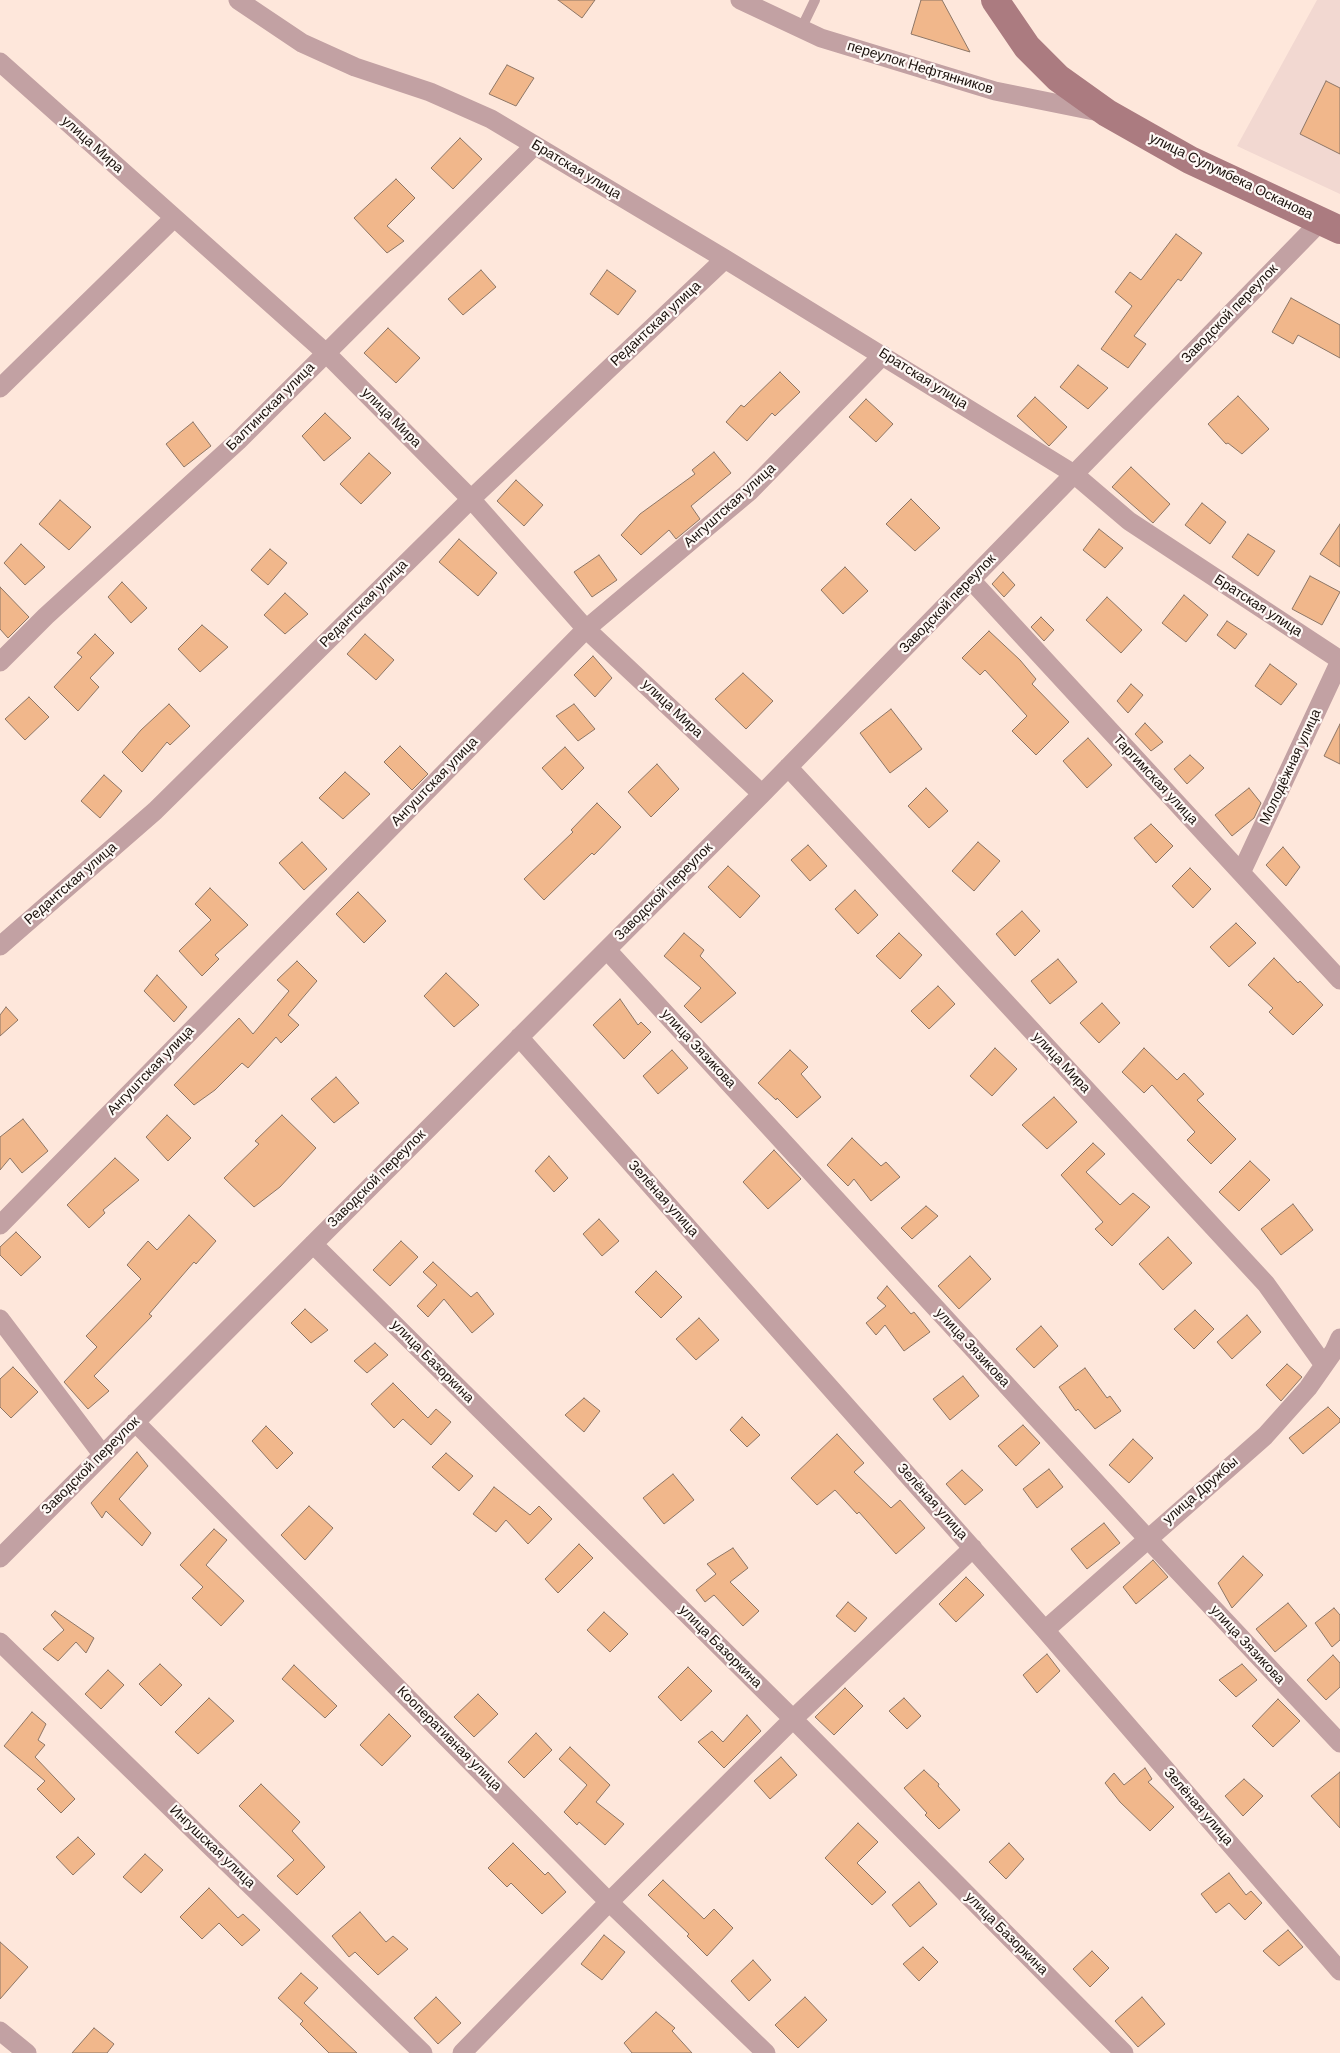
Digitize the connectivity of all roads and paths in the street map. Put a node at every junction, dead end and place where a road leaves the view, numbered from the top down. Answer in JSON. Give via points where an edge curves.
{"nodes":[{"id":1,"x":238,"y":0,"type":"edge"},
{"id":2,"x":740,"y":0,"type":"edge"},
{"id":3,"x":815,"y":0,"type":"edge"},
{"id":4,"x":995,"y":0,"type":"edge"},
{"id":5,"x":801,"y":29,"type":"junction"},
{"id":6,"x":0,"y":62,"type":"edge"},
{"id":7,"x":1107,"y":113,"type":"junction"},
{"id":8,"x":535,"y":145,"type":"junction"},
{"id":9,"x":174,"y":218,"type":"junction"},
{"id":10,"x":1330,"y":225,"type":"edge"},
{"id":11,"x":725,"y":259,"type":"junction"},
{"id":12,"x":326,"y":353,"type":"junction"},
{"id":13,"x":883,"y":354,"type":"junction"},
{"id":14,"x":0,"y":388,"type":"edge"},
{"id":15,"x":1074,"y":474,"type":"junction"},
{"id":16,"x":471,"y":499,"type":"junction"},
{"id":17,"x":971,"y":580,"type":"junction"},
{"id":18,"x":586,"y":629,"type":"junction"},
{"id":19,"x":1340,"y":660,"type":"edge"},
{"id":20,"x":0,"y":662,"type":"edge"},
{"id":21,"x":788,"y":767,"type":"junction"},
{"id":22,"x":762,"y":794,"type":"junction"},
{"id":23,"x":1241,"y":873,"type":"junction"},
{"id":24,"x":0,"y":946,"type":"edge"},
{"id":25,"x":607,"y":950,"type":"junction"},
{"id":26,"x":1340,"y":980,"type":"edge"},
{"id":27,"x":519,"y":1037,"type":"junction"},
{"id":28,"x":0,"y":1225,"type":"edge"},
{"id":29,"x":313,"y":1244,"type":"junction"},
{"id":30,"x":0,"y":1319,"type":"edge"},
{"id":31,"x":1335,"y":1353,"type":"edge"},
{"id":32,"x":135,"y":1422,"type":"junction"},
{"id":33,"x":102,"y":1454,"type":"junction"},
{"id":34,"x":1147,"y":1538,"type":"junction"},
{"id":35,"x":972,"y":1548,"type":"junction"},
{"id":36,"x":0,"y":1558,"type":"edge"},
{"id":37,"x":1044,"y":1630,"type":"junction"},
{"id":38,"x":0,"y":1642,"type":"edge"},
{"id":39,"x":793,"y":1719,"type":"junction"},
{"id":40,"x":1340,"y":1743,"type":"edge"},
{"id":41,"x":609,"y":1902,"type":"junction"},
{"id":42,"x":1340,"y":1971,"type":"edge"},
{"id":43,"x":0,"y":2031,"type":"edge"},
{"id":44,"x":27,"y":2053,"type":"edge"},
{"id":45,"x":423,"y":2053,"type":"edge"},
{"id":46,"x":462,"y":2053,"type":"edge"},
{"id":47,"x":766,"y":2053,"type":"edge"},
{"id":48,"x":1124,"y":2053,"type":"edge"}],
"edges":[{"from":1,"to":8,"type":"street","name":"Братская улица","via":[[302,43],[355,67],[430,92],[491,119]]},
{"from":2,"to":5,"type":"street","name":"переулок Нефтянников"},
{"from":3,"to":5,"type":"lane"},
{"from":4,"to":7,"type":"main road","name":"улица Сулумбека Осканова","via":[[1027,47],[1058,78]]},
{"from":5,"to":7,"type":"street","name":"переулок Нефтянников","via":[[995,91]]},
{"from":6,"to":9,"type":"street","name":"улица Мира"},
{"from":7,"to":10,"type":"main road","name":"улица Сулумбека Осканова","via":[[1190,160]]},
{"from":8,"to":11,"type":"street","name":"Братская улица"},
{"from":8,"to":12,"type":"street","name":"Балтинская улица"},
{"from":9,"to":12,"type":"street","name":"улица Мира"},
{"from":9,"to":14,"type":"street"},
{"from":10,"to":15,"type":"street","name":"Заводской переулок"},
{"from":11,"to":13,"type":"street","name":"Братская улица"},
{"from":11,"to":16,"type":"street","name":"Редантская улица"},
{"from":12,"to":16,"type":"street","name":"улица Мира"},
{"from":12,"to":20,"type":"street","name":"Балтинская улица","via":[[238,442]]},
{"from":13,"to":15,"type":"street","name":"Братская улица"},
{"from":13,"to":18,"type":"street","name":"Ангуштская улица","via":[[749,492]]},
{"from":15,"to":17,"type":"street","name":"Заводской переулок"},
{"from":15,"to":19,"type":"street","name":"Братская улица","via":[[1129,521]]},
{"from":16,"to":18,"type":"street","name":"улица Мира"},
{"from":16,"to":24,"type":"street","name":"Редантская улица","via":[[155,811]]},
{"from":17,"to":21,"type":"street","name":"Заводской переулок"},
{"from":17,"to":23,"type":"street","name":"Таргимская улица"},
{"from":18,"to":22,"type":"street","name":"улица Мира"},
{"from":18,"to":28,"type":"street","name":"Ангуштская улица"},
{"from":19,"to":23,"type":"street","name":"Молодёжная улица"},
{"from":21,"to":22,"type":"street","name":"Заводской переулок"},
{"from":21,"to":31,"type":"street","name":"улица Мира","via":[[1266,1284]]},
{"from":22,"to":25,"type":"street","name":"Заводской переулок"},
{"from":23,"to":26,"type":"street","name":"Таргимская улица"},
{"from":25,"to":27,"type":"street","name":"Заводской переулок"},
{"from":25,"to":34,"type":"street","name":"улица Зязикова"},
{"from":27,"to":29,"type":"street","name":"Заводской переулок"},
{"from":27,"to":35,"type":"street","name":"Зелёная улица"},
{"from":29,"to":32,"type":"street","name":"Заводской переулок"},
{"from":29,"to":39,"type":"street","name":"улица Базоркина"},
{"from":30,"to":33,"type":"street"},
{"from":31,"to":34,"type":"street","name":"улица Дружбы","via":[[1266,1436]]},
{"from":32,"to":33,"type":"street","name":"Заводской переулок"},
{"from":32,"to":41,"type":"street","name":"Кооперативная улица"},
{"from":33,"to":36,"type":"street","name":"Заводской переулок"},
{"from":34,"to":37,"type":"street","name":"улица Дружбы"},
{"from":34,"to":40,"type":"street","name":"улица Зязикова"},
{"from":35,"to":37,"type":"street","name":"Зелёная улица"},
{"from":35,"to":39,"type":"street"},
{"from":37,"to":42,"type":"street","name":"Зелёная улица"},
{"from":38,"to":45,"type":"street","name":"Ингушская улица"},
{"from":39,"to":41,"type":"street"},
{"from":39,"to":48,"type":"street","name":"улица Базоркина"},
{"from":41,"to":46,"type":"street"},
{"from":41,"to":47,"type":"street","name":"Кооперативная улица"},
{"from":43,"to":44,"type":"street"}]}
